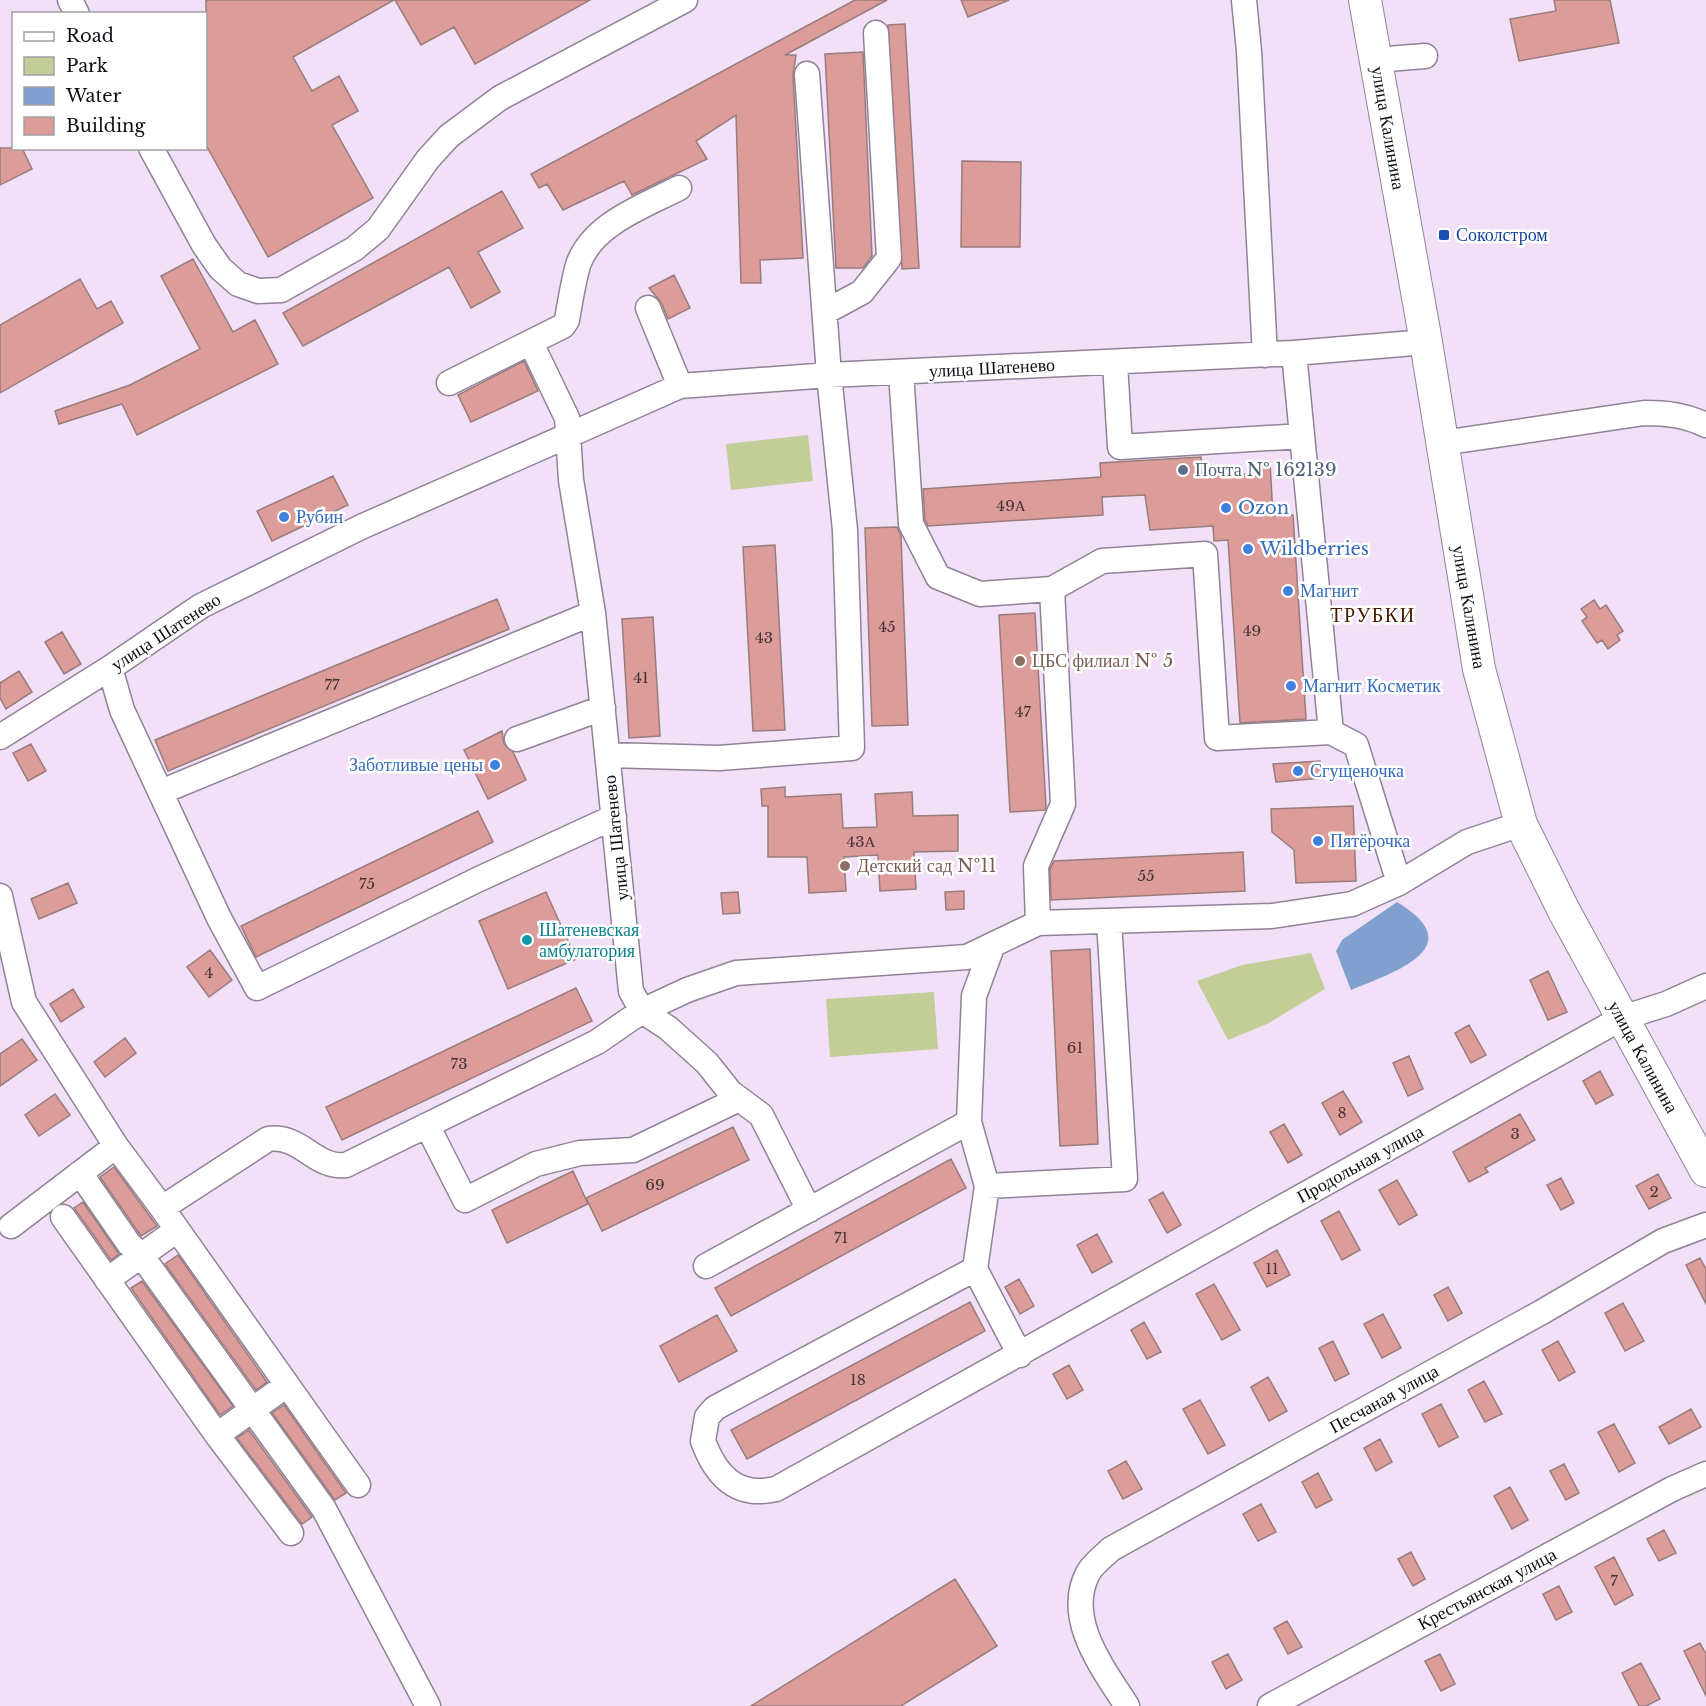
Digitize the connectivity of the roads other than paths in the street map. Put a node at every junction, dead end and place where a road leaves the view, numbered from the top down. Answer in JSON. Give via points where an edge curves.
{"nodes":[{"id":1,"x":685,"y":0,"type":"edge"},
{"id":2,"x":1244,"y":0,"type":"edge"},
{"id":3,"x":1365,"y":0,"type":"edge"},
{"id":4,"x":876,"y":33,"type":"dead end"},
{"id":5,"x":1425,"y":56,"type":"dead end"},
{"id":6,"x":1375,"y":60,"type":"junction"},
{"id":7,"x":807,"y":74,"type":"dead end"},
{"id":8,"x":152,"y":150,"type":"edge"},
{"id":9,"x":679,"y":188,"type":"dead end"},
{"id":10,"x":648,"y":308,"type":"dead end"},
{"id":11,"x":825,"y":312,"type":"junction"},
{"id":12,"x":1426,"y":342,"type":"junction"},
{"id":13,"x":531,"y":343,"type":"junction"},
{"id":14,"x":1294,"y":353,"type":"junction"},
{"id":15,"x":1265,"y":355,"type":"junction"},
{"id":16,"x":1114,"y":363,"type":"junction"},
{"id":17,"x":901,"y":372,"type":"junction"},
{"id":18,"x":829,"y":375,"type":"junction"},
{"id":19,"x":449,"y":383,"type":"dead end"},
{"id":20,"x":680,"y":386,"type":"junction"},
{"id":21,"x":1706,"y":424,"type":"edge"},
{"id":22,"x":568,"y":435,"type":"junction"},
{"id":23,"x":1302,"y":436,"type":"junction"},
{"id":24,"x":1443,"y":443,"type":"junction"},
{"id":25,"x":1052,"y":589,"type":"junction"},
{"id":26,"x":593,"y":613,"type":"junction"},
{"id":27,"x":110,"y":668,"type":"junction"},
{"id":28,"x":603,"y":708,"type":"junction"},
{"id":29,"x":1331,"y":732,"type":"junction"},
{"id":30,"x":0,"y":737,"type":"edge"},
{"id":31,"x":517,"y":739,"type":"dead end"},
{"id":32,"x":608,"y":755,"type":"junction"},
{"id":33,"x":161,"y":792,"type":"junction"},
{"id":34,"x":614,"y":817,"type":"junction"},
{"id":35,"x":1521,"y":824,"type":"junction"},
{"id":36,"x":1399,"y":883,"type":"junction"},
{"id":37,"x":0,"y":896,"type":"edge"},
{"id":38,"x":1109,"y":921,"type":"junction"},
{"id":39,"x":1038,"y":923,"type":"junction"},
{"id":40,"x":992,"y":947,"type":"junction"},
{"id":41,"x":1706,"y":986,"type":"edge"},
{"id":42,"x":642,"y":1011,"type":"junction"},
{"id":43,"x":1622,"y":1018,"type":"junction"},
{"id":44,"x":740,"y":1099,"type":"junction"},
{"id":45,"x":969,"y":1122,"type":"junction"},
{"id":46,"x":427,"y":1125,"type":"junction"},
{"id":47,"x":116,"y":1146,"type":"junction"},
{"id":48,"x":1706,"y":1171,"type":"edge"},
{"id":49,"x":80,"y":1173,"type":"junction"},
{"id":50,"x":987,"y":1186,"type":"junction"},
{"id":51,"x":162,"y":1208,"type":"junction"},
{"id":52,"x":809,"y":1210,"type":"junction"},
{"id":53,"x":63,"y":1217,"type":"dead end"},
{"id":54,"x":1706,"y":1225,"type":"edge"},
{"id":55,"x":10,"y":1226,"type":"dead end"},
{"id":56,"x":177,"y":1230,"type":"junction"},
{"id":57,"x":141,"y":1255,"type":"junction"},
{"id":58,"x":706,"y":1266,"type":"dead end"},
{"id":59,"x":975,"y":1269,"type":"junction"},
{"id":60,"x":107,"y":1280,"type":"junction"},
{"id":61,"x":1020,"y":1354,"type":"junction"},
{"id":62,"x":286,"y":1384,"type":"junction"},
{"id":63,"x":250,"y":1411,"type":"junction"},
{"id":64,"x":217,"y":1435,"type":"junction"},
{"id":65,"x":1706,"y":1474,"type":"edge"},
{"id":66,"x":358,"y":1485,"type":"dead end"},
{"id":67,"x":291,"y":1533,"type":"dead end"},
{"id":68,"x":428,"y":1706,"type":"edge"},
{"id":69,"x":1127,"y":1706,"type":"edge"},
{"id":70,"x":1270,"y":1706,"type":"edge"}],
"edges":[{"from":1,"to":8,"type":"street","via":[[500,98],[449,136],[378,229],[354,249],[281,290],[258,291],[238,284],[220,268]]},
{"from":2,"to":15,"type":"street"},
{"from":3,"to":6,"type":"main road","name":"улица Калинина"},
{"from":4,"to":11,"type":"street","via":[[889,258],[862,292]]},
{"from":5,"to":6,"type":"street"},
{"from":6,"to":12,"type":"main road","name":"улица Калинина"},
{"from":7,"to":11,"type":"street"},
{"from":9,"to":13,"type":"street","via":[[620,218],[594,240],[579,263],[567,320]]},
{"from":10,"to":20,"type":"street"},
{"from":11,"to":18,"type":"street"},
{"from":12,"to":14,"type":"street","name":"улица Шатенево"},
{"from":12,"to":24,"type":"main road","name":"улица Калинина"},
{"from":13,"to":19,"type":"street"},
{"from":13,"to":22,"type":"street","via":[[567,418]]},
{"from":14,"to":15,"type":"street","name":"улица Шатенево"},
{"from":14,"to":23,"type":"street"},
{"from":15,"to":16,"type":"street","name":"улица Шатенево"},
{"from":16,"to":17,"type":"street","name":"улица Шатенево"},
{"from":16,"to":23,"type":"street","via":[[1120,447]]},
{"from":17,"to":18,"type":"street","name":"улица Шатенево"},
{"from":17,"to":25,"type":"street","via":[[911,524],[938,577],[980,594]]},
{"from":18,"to":20,"type":"street","name":"улица Шатенево"},
{"from":18,"to":32,"type":"street","via":[[845,530],[852,748],[719,758]]},
{"from":20,"to":22,"type":"street","name":"улица Шатенево"},
{"from":21,"to":24,"type":"street","via":[[1691,417],[1644,413]]},
{"from":22,"to":26,"type":"street","name":"улица Шатенево","via":[[571,480]]},
{"from":22,"to":27,"type":"street","name":"улица Шатенево","via":[[362,527],[201,606]]},
{"from":23,"to":29,"type":"street"},
{"from":24,"to":35,"type":"main road","name":"улица Калинина","via":[[1479,669]]},
{"from":25,"to":29,"type":"street","via":[[1102,561],[1205,554],[1217,738]]},
{"from":25,"to":39,"type":"street","via":[[1063,804],[1036,866]]},
{"from":26,"to":28,"type":"street","name":"улица Шатенево"},
{"from":26,"to":33,"type":"street"},
{"from":27,"to":30,"type":"street","name":"улица Шатенево"},
{"from":27,"to":33,"type":"street","via":[[123,710]]},
{"from":28,"to":31,"type":"street"},
{"from":28,"to":32,"type":"street","name":"улица Шатенево"},
{"from":29,"to":36,"type":"street","via":[[1356,745]]},
{"from":32,"to":34,"type":"street","name":"улица Шатенево"},
{"from":33,"to":34,"type":"street","via":[[256,988]]},
{"from":34,"to":42,"type":"street","name":"улица Шатенево","via":[[631,991]]},
{"from":35,"to":36,"type":"street","via":[[1467,842]]},
{"from":35,"to":43,"type":"main road","name":"улица Калинина"},
{"from":36,"to":38,"type":"street","via":[[1352,904],[1272,916]]},
{"from":37,"to":47,"type":"street","via":[[24,1002]]},
{"from":38,"to":39,"type":"street"},
{"from":38,"to":50,"type":"street","via":[[1125,1179]]},
{"from":39,"to":40,"type":"street"},
{"from":40,"to":42,"type":"street","via":[[967,957],[736,973]]},
{"from":40,"to":45,"type":"street","via":[[975,996]]},
{"from":41,"to":43,"type":"street","name":"Продольная улица"},
{"from":42,"to":44,"type":"street","via":[[707,1063]]},
{"from":42,"to":46,"type":"street","via":[[597,1042]]},
{"from":43,"to":48,"type":"main road","name":"улица Калинина"},
{"from":43,"to":61,"type":"street","name":"Продольная улица"},
{"from":44,"to":46,"type":"street","via":[[633,1150],[580,1153],[536,1164],[465,1200]]},
{"from":44,"to":52,"type":"street","via":[[761,1115]]},
{"from":45,"to":50,"type":"street"},
{"from":45,"to":52,"type":"street"},
{"from":46,"to":51,"type":"street","via":[[346,1165],[333,1167],[293,1141],[268,1139]]},
{"from":47,"to":49,"type":"street"},
{"from":47,"to":51,"type":"street"},
{"from":49,"to":55,"type":"street"},
{"from":49,"to":57,"type":"street","via":[[129,1244]]},
{"from":50,"to":59,"type":"street"},
{"from":51,"to":56,"type":"street"},
{"from":52,"to":58,"type":"street"},
{"from":53,"to":60,"type":"street"},
{"from":54,"to":69,"type":"street","name":"Песчаная улица","via":[[1663,1241],[1542,1312],[1111,1549],[1089,1571],[1080,1594],[1082,1622],[1098,1659]]},
{"from":56,"to":57,"type":"street"},
{"from":56,"to":62,"type":"street"},
{"from":57,"to":60,"type":"street"},
{"from":57,"to":63,"type":"street"},
{"from":59,"to":61,"type":"street"},
{"from":59,"to":61,"type":"street","name":"Продольная улица","via":[[715,1408],[703,1428],[707,1452],[735,1486],[749,1492],[777,1489]]},
{"from":60,"to":64,"type":"street"},
{"from":62,"to":63,"type":"street"},
{"from":62,"to":66,"type":"street"},
{"from":63,"to":64,"type":"street"},
{"from":63,"to":68,"type":"street","via":[[324,1509]]},
{"from":64,"to":67,"type":"street"},
{"from":65,"to":70,"type":"street","name":"Крестьянская улица"}]}
